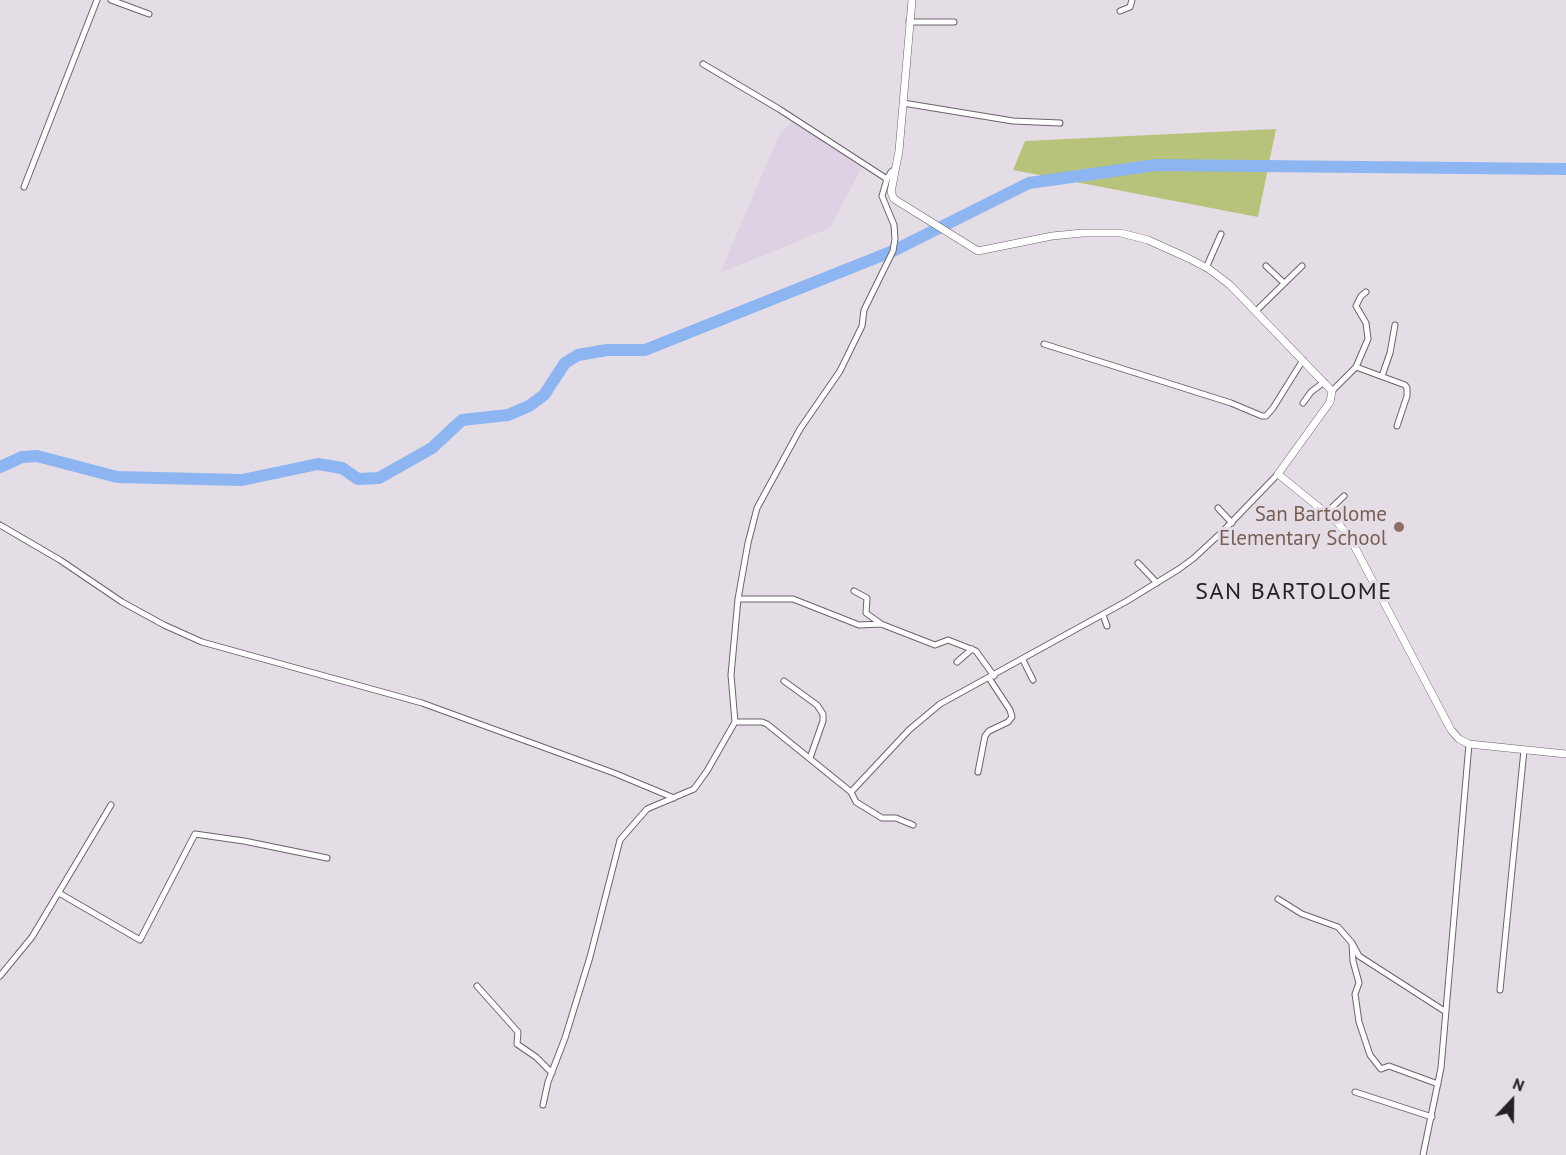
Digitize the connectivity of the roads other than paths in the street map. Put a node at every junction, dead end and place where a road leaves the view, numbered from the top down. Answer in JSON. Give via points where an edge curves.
{"nodes":[{"id":1,"x":97,"y":0,"type":"edge"},
{"id":2,"x":111,"y":0,"type":"edge"},
{"id":3,"x":912,"y":0,"type":"edge"},
{"id":4,"x":1132,"y":0,"type":"edge"},
{"id":5,"x":1120,"y":11,"type":"dead end"},
{"id":6,"x":149,"y":14,"type":"dead end"},
{"id":7,"x":909,"y":22,"type":"junction"},
{"id":8,"x":954,"y":22,"type":"dead end"},
{"id":9,"x":703,"y":64,"type":"dead end"},
{"id":10,"x":903,"y":103,"type":"junction"},
{"id":11,"x":1060,"y":123,"type":"dead end"},
{"id":12,"x":897,"y":168,"type":"junction"},
{"id":13,"x":887,"y":179,"type":"junction"},
{"id":14,"x":24,"y":187,"type":"dead end"},
{"id":15,"x":1221,"y":234,"type":"dead end"},
{"id":16,"x":1266,"y":266,"type":"dead end"},
{"id":17,"x":1302,"y":266,"type":"dead end"},
{"id":18,"x":1206,"y":268,"type":"junction"},
{"id":19,"x":1284,"y":283,"type":"junction"},
{"id":20,"x":1366,"y":291,"type":"dead end"},
{"id":21,"x":1256,"y":311,"type":"junction"},
{"id":22,"x":1395,"y":325,"type":"dead end"},
{"id":23,"x":1044,"y":344,"type":"dead end"},
{"id":24,"x":1303,"y":360,"type":"junction"},
{"id":25,"x":1356,"y":367,"type":"junction"},
{"id":26,"x":1382,"y":376,"type":"junction"},
{"id":27,"x":1324,"y":382,"type":"junction"},
{"id":28,"x":1332,"y":391,"type":"junction"},
{"id":29,"x":1303,"y":403,"type":"dead end"},
{"id":30,"x":1397,"y":426,"type":"dead end"},
{"id":31,"x":1278,"y":474,"type":"junction"},
{"id":32,"x":1344,"y":496,"type":"dead end"},
{"id":33,"x":1218,"y":508,"type":"dead end"},
{"id":34,"x":1326,"y":513,"type":"junction"},
{"id":35,"x":1232,"y":523,"type":"junction"},
{"id":36,"x":0,"y":525,"type":"edge"},
{"id":37,"x":1138,"y":563,"type":"dead end"},
{"id":38,"x":1157,"y":583,"type":"junction"},
{"id":39,"x":854,"y":591,"type":"dead end"},
{"id":40,"x":738,"y":599,"type":"junction"},
{"id":41,"x":1103,"y":615,"type":"junction"},
{"id":42,"x":881,"y":624,"type":"junction"},
{"id":43,"x":1107,"y":626,"type":"dead end"},
{"id":44,"x":972,"y":649,"type":"junction"},
{"id":45,"x":1023,"y":660,"type":"junction"},
{"id":46,"x":957,"y":662,"type":"dead end"},
{"id":47,"x":992,"y":677,"type":"junction"},
{"id":48,"x":1033,"y":680,"type":"dead end"},
{"id":49,"x":784,"y":681,"type":"dead end"},
{"id":50,"x":735,"y":722,"type":"junction"},
{"id":51,"x":1469,"y":744,"type":"junction"},
{"id":52,"x":1524,"y":750,"type":"junction"},
{"id":53,"x":1566,"y":754,"type":"edge"},
{"id":54,"x":810,"y":758,"type":"junction"},
{"id":55,"x":978,"y":772,"type":"dead end"},
{"id":56,"x":851,"y":792,"type":"junction"},
{"id":57,"x":674,"y":798,"type":"junction"},
{"id":58,"x":111,"y":806,"type":"dead end"},
{"id":59,"x":914,"y":825,"type":"dead end"},
{"id":60,"x":327,"y":858,"type":"dead end"},
{"id":61,"x":59,"y":893,"type":"junction"},
{"id":62,"x":1278,"y":899,"type":"dead end"},
{"id":63,"x":1352,"y":943,"type":"junction"},
{"id":64,"x":0,"y":975,"type":"edge"},
{"id":65,"x":477,"y":986,"type":"dead end"},
{"id":66,"x":1500,"y":990,"type":"dead end"},
{"id":67,"x":1446,"y":1012,"type":"junction"},
{"id":68,"x":552,"y":1073,"type":"junction"},
{"id":69,"x":1438,"y":1084,"type":"junction"},
{"id":70,"x":1355,"y":1092,"type":"dead end"},
{"id":71,"x":543,"y":1105,"type":"dead end"},
{"id":72,"x":1432,"y":1118,"type":"junction"},
{"id":73,"x":1423,"y":1155,"type":"edge"}],
"edges":[{"from":1,"to":14,"type":"street"},
{"from":2,"to":6,"type":"street"},
{"from":3,"to":7,"type":"street"},
{"from":4,"to":5,"type":"street","via":[[1130,7]]},
{"from":7,"to":8,"type":"street"},
{"from":7,"to":10,"type":"street"},
{"from":9,"to":13,"type":"street"},
{"from":10,"to":11,"type":"street","via":[[1013,121]]},
{"from":10,"to":12,"type":"street"},
{"from":12,"to":13,"type":"street"},
{"from":12,"to":18,"type":"street","via":[[891,192],[894,199],[975,250],[1052,236],[1116,232],[1148,240]]},
{"from":13,"to":40,"type":"street","via":[[882,196],[894,225],[893,251],[840,371],[800,429],[760,501]]},
{"from":15,"to":18,"type":"street"},
{"from":16,"to":19,"type":"street"},
{"from":17,"to":19,"type":"street"},
{"from":18,"to":21,"type":"street"},
{"from":19,"to":21,"type":"street"},
{"from":20,"to":25,"type":"street","via":[[1356,306],[1366,323],[1368,339]]},
{"from":21,"to":24,"type":"street"},
{"from":22,"to":26,"type":"street"},
{"from":23,"to":24,"type":"street","via":[[1262,416],[1273,408]]},
{"from":24,"to":27,"type":"street"},
{"from":25,"to":26,"type":"street"},
{"from":25,"to":28,"type":"street"},
{"from":26,"to":30,"type":"street","via":[[1407,388]]},
{"from":27,"to":28,"type":"street"},
{"from":27,"to":29,"type":"street"},
{"from":28,"to":31,"type":"street","via":[[1330,402]]},
{"from":31,"to":34,"type":"street"},
{"from":31,"to":35,"type":"street"},
{"from":32,"to":34,"type":"street"},
{"from":33,"to":35,"type":"street"},
{"from":34,"to":51,"type":"street","via":[[1357,549],[1451,730]]},
{"from":35,"to":38,"type":"street","via":[[1194,558]]},
{"from":36,"to":57,"type":"street","via":[[132,608],[202,642],[422,703]]},
{"from":37,"to":38,"type":"street"},
{"from":38,"to":41,"type":"street"},
{"from":39,"to":42,"type":"street","via":[[867,598],[866,613]]},
{"from":40,"to":42,"type":"street","via":[[793,599],[859,625]]},
{"from":40,"to":50,"type":"street","via":[[731,675]]},
{"from":41,"to":43,"type":"street"},
{"from":41,"to":45,"type":"street"},
{"from":42,"to":44,"type":"street","via":[[935,645],[947,639]]},
{"from":44,"to":46,"type":"street"},
{"from":44,"to":47,"type":"street"},
{"from":45,"to":47,"type":"street"},
{"from":45,"to":48,"type":"street"},
{"from":47,"to":55,"type":"street","via":[[1012,717],[986,734]]},
{"from":47,"to":56,"type":"street","via":[[940,704],[909,730]]},
{"from":49,"to":54,"type":"street","via":[[823,714]]},
{"from":50,"to":54,"type":"street","via":[[768,724]]},
{"from":50,"to":57,"type":"street","via":[[694,789]]},
{"from":51,"to":52,"type":"street"},
{"from":51,"to":67,"type":"street"},
{"from":52,"to":53,"type":"street"},
{"from":52,"to":66,"type":"street"},
{"from":54,"to":56,"type":"street"},
{"from":56,"to":59,"type":"street","via":[[856,802],[882,818]]},
{"from":57,"to":68,"type":"street","via":[[647,809],[620,840],[590,957]]},
{"from":58,"to":61,"type":"street"},
{"from":60,"to":61,"type":"street","via":[[195,834],[140,940]]},
{"from":61,"to":64,"type":"street","via":[[32,938]]},
{"from":62,"to":63,"type":"street","via":[[1302,914],[1338,927]]},
{"from":63,"to":67,"type":"street","via":[[1359,956]]},
{"from":63,"to":69,"type":"street","via":[[1359,983],[1355,994],[1359,1022],[1370,1055],[1381,1069],[1389,1066]]},
{"from":65,"to":68,"type":"street","via":[[518,1032],[517,1044]]},
{"from":67,"to":69,"type":"street"},
{"from":68,"to":71,"type":"street"},
{"from":69,"to":72,"type":"street"},
{"from":70,"to":72,"type":"street"},
{"from":72,"to":73,"type":"street"}]}
